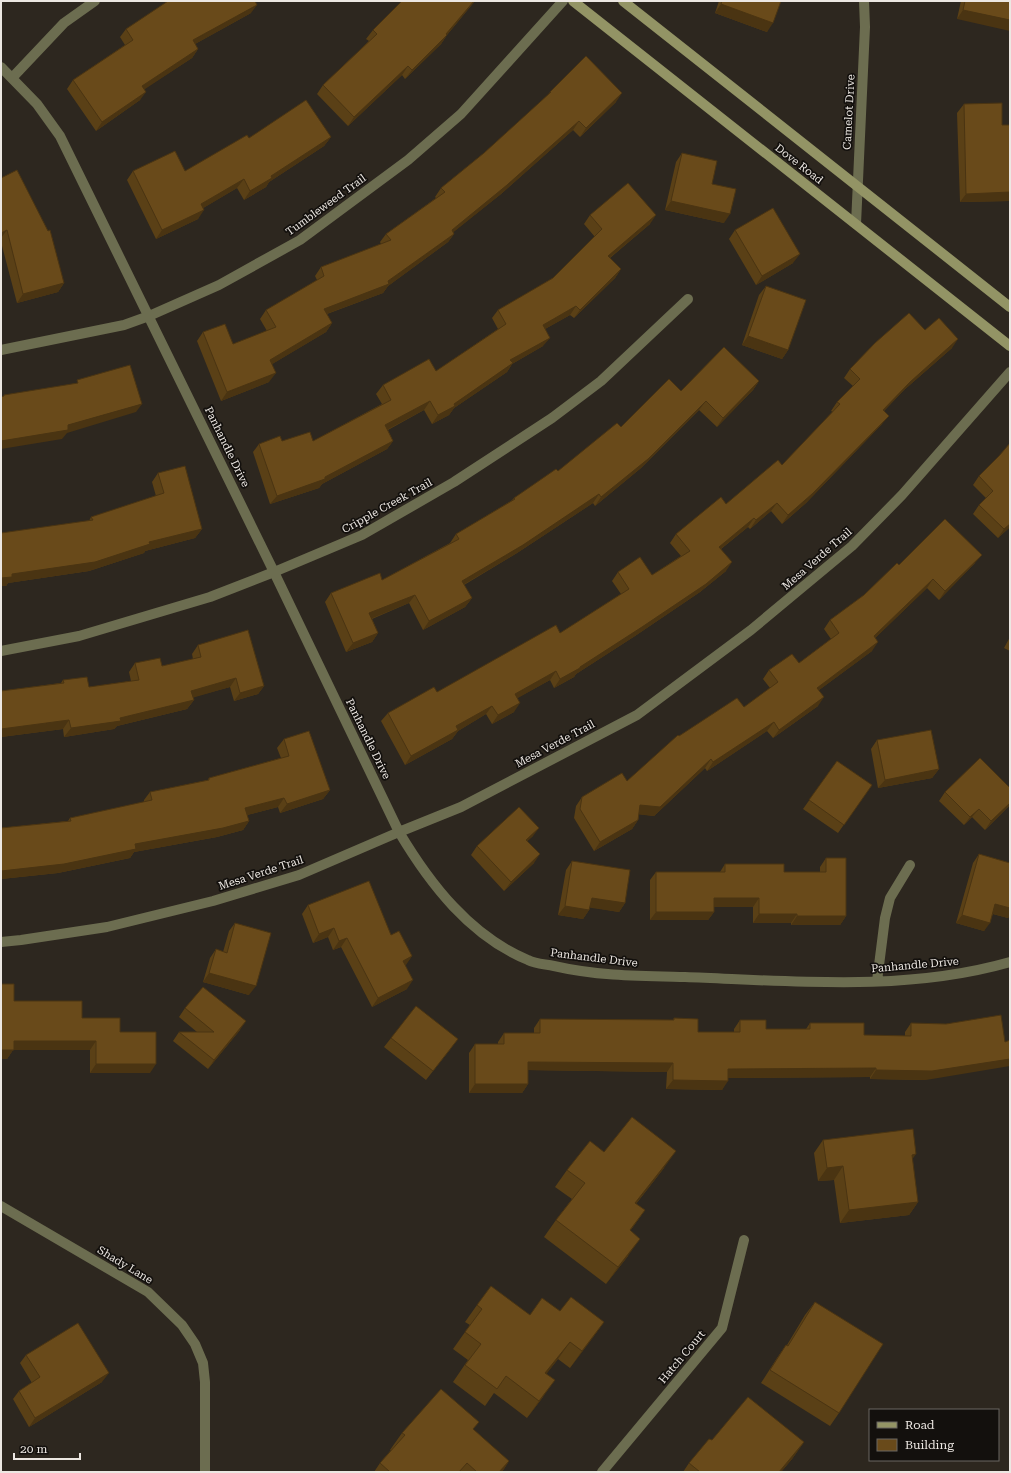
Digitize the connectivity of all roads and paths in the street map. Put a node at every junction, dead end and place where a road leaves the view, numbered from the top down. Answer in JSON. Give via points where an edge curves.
{"nodes":[{"id":1,"x":95,"y":1,"type":"edge"},
{"id":2,"x":564,"y":1,"type":"edge"},
{"id":3,"x":573,"y":1,"type":"edge"},
{"id":4,"x":623,"y":1,"type":"edge"},
{"id":5,"x":864,"y":1,"type":"edge"},
{"id":6,"x":1,"y":67,"type":"edge"},
{"id":7,"x":12,"y":78,"type":"junction"},
{"id":8,"x":858,"y":186,"type":"junction"},
{"id":9,"x":856,"y":224,"type":"junction"},
{"id":10,"x":688,"y":299,"type":"dead end"},
{"id":11,"x":1010,"y":307,"type":"edge"},
{"id":12,"x":149,"y":316,"type":"junction"},
{"id":13,"x":1010,"y":346,"type":"edge"},
{"id":14,"x":1,"y":350,"type":"edge"},
{"id":15,"x":1010,"y":372,"type":"edge"},
{"id":16,"x":274,"y":572,"type":"junction"},
{"id":17,"x":1,"y":651,"type":"edge"},
{"id":18,"x":399,"y":832,"type":"junction"},
{"id":19,"x":910,"y":865,"type":"dead end"},
{"id":20,"x":1,"y":942,"type":"edge"},
{"id":21,"x":1010,"y":962,"type":"edge"},
{"id":22,"x":877,"y":981,"type":"junction"},
{"id":23,"x":1,"y":1206,"type":"edge"},
{"id":24,"x":744,"y":1240,"type":"dead end"},
{"id":25,"x":205,"y":1472,"type":"edge"},
{"id":26,"x":602,"y":1472,"type":"edge"}],
"edges":[{"from":1,"to":7,"type":"street","via":[[64,23]]},
{"from":2,"to":12,"type":"street","name":"Tumbleweed Trail","via":[[461,114],[408,160],[300,240],[219,285]]},
{"from":3,"to":9,"type":"main road","name":"Dove Road"},
{"from":4,"to":8,"type":"main road","name":"Dove Road"},
{"from":5,"to":8,"type":"street","name":"Camelot Drive"},
{"from":6,"to":7,"type":"street","name":"Panhandle Drive"},
{"from":7,"to":12,"type":"street","name":"Panhandle Drive","via":[[37,104],[60,136]]},
{"from":8,"to":9,"type":"street","name":"Camelot Drive"},
{"from":8,"to":11,"type":"main road","name":"Dove Road"},
{"from":9,"to":13,"type":"main road","name":"Dove Road"},
{"from":10,"to":16,"type":"street","name":"Cripple Creek Trail","via":[[601,381],[513,444],[454,482],[362,535]]},
{"from":12,"to":14,"type":"street","name":"Tumbleweed Trail","via":[[124,325]]},
{"from":12,"to":16,"type":"street","name":"Panhandle Drive"},
{"from":15,"to":18,"type":"street","name":"Mesa Verde Trail","via":[[902,495],[852,546],[751,630],[637,715],[461,807]]},
{"from":16,"to":17,"type":"street","name":"Cripple Creek Trail","via":[[210,597],[86,634]]},
{"from":16,"to":18,"type":"street","name":"Panhandle Drive"},
{"from":18,"to":20,"type":"street","name":"Mesa Verde Trail","via":[[299,875],[213,901],[107,927]]},
{"from":18,"to":22,"type":"street","name":"Panhandle Drive","via":[[417,863],[472,926],[501,947],[529,961],[617,975]]},
{"from":19,"to":22,"type":"street","via":[[890,898]]},
{"from":21,"to":22,"type":"street","name":"Panhandle Drive","via":[[983,970],[937,977]]},
{"from":23,"to":25,"type":"street","name":"Shady Lane","via":[[148,1292],[182,1325],[195,1344],[205,1382]]},
{"from":24,"to":26,"type":"street","name":"Hatch Court","via":[[722,1328]]}]}
